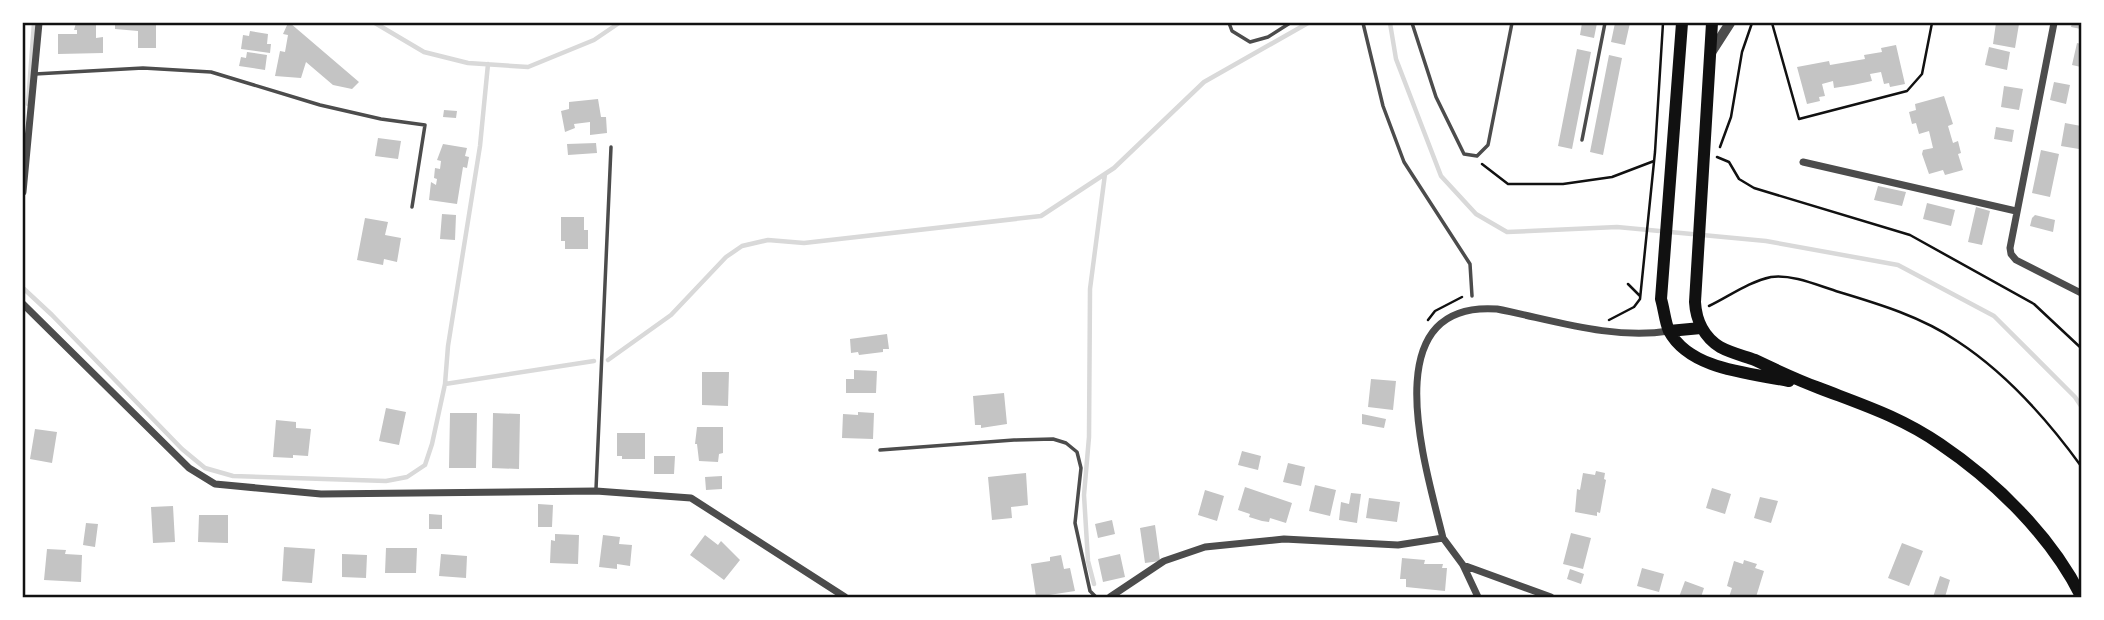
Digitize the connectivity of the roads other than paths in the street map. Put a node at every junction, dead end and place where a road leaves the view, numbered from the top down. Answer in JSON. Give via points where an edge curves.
{"nodes":[{"id":1,"x":39,"y":23,"type":"edge"},
{"id":2,"x":1229,"y":23,"type":"edge"},
{"id":3,"x":1290,"y":23,"type":"edge"},
{"id":4,"x":1363,"y":23,"type":"edge"},
{"id":5,"x":1412,"y":23,"type":"edge"},
{"id":6,"x":1512,"y":23,"type":"edge"},
{"id":7,"x":1605,"y":23,"type":"edge"},
{"id":8,"x":1682,"y":23,"type":"edge"},
{"id":9,"x":1712,"y":23,"type":"edge"},
{"id":10,"x":1730,"y":23,"type":"edge"},
{"id":11,"x":2054,"y":23,"type":"edge"},
{"id":12,"x":1712,"y":52,"type":"junction"},
{"id":13,"x":35,"y":74,"type":"junction"},
{"id":14,"x":1582,"y":140,"type":"dead end"},
{"id":15,"x":611,"y":147,"type":"dead end"},
{"id":16,"x":1803,"y":162,"type":"dead end"},
{"id":17,"x":23,"y":192,"type":"edge"},
{"id":18,"x":412,"y":207,"type":"dead end"},
{"id":19,"x":2016,"y":211,"type":"junction"},
{"id":20,"x":2081,"y":293,"type":"edge"},
{"id":21,"x":1472,"y":296,"type":"dead end"},
{"id":22,"x":23,"y":304,"type":"edge"},
{"id":23,"x":1701,"y":328,"type":"junction"},
{"id":24,"x":1669,"y":331,"type":"junction"},
{"id":25,"x":1816,"y":387,"type":"junction"},
{"id":26,"x":880,"y":450,"type":"dead end"},
{"id":27,"x":596,"y":491,"type":"junction"},
{"id":28,"x":1443,"y":538,"type":"junction"},
{"id":29,"x":1463,"y":565,"type":"junction"},
{"id":30,"x":2081,"y":596,"type":"edge"},
{"id":31,"x":845,"y":597,"type":"edge"},
{"id":32,"x":1096,"y":597,"type":"edge"},
{"id":33,"x":1110,"y":597,"type":"edge"},
{"id":34,"x":1478,"y":597,"type":"edge"},
{"id":35,"x":1551,"y":597,"type":"edge"}],
"edges":[{"from":1,"to":13,"type":"street"},
{"from":2,"to":3,"type":"lane","via":[[1232,31],[1250,42]]},
{"from":4,"to":21,"type":"lane","via":[[1383,106],[1405,162],[1470,264]]},
{"from":5,"to":6,"type":"lane","via":[[1436,97],[1464,154],[1477,156],[1488,145]]},
{"from":7,"to":14,"type":"lane"},
{"from":8,"to":24,"type":"main road","via":[[1661,299]]},
{"from":9,"to":12,"type":"main road"},
{"from":10,"to":12,"type":"street"},
{"from":11,"to":19,"type":"street"},
{"from":12,"to":23,"type":"main road","via":[[1695,307]]},
{"from":13,"to":17,"type":"street"},
{"from":13,"to":18,"type":"lane","via":[[143,68],[211,72],[320,105],[425,125]]},
{"from":15,"to":27,"type":"lane"},
{"from":16,"to":19,"type":"street"},
{"from":19,"to":20,"type":"street","via":[[2011,254]]},
{"from":22,"to":27,"type":"street","via":[[189,468],[215,484],[321,494]]},
{"from":23,"to":24,"type":"main road"},
{"from":23,"to":25,"type":"main road","via":[[1720,346]]},
{"from":24,"to":25,"type":"main road","via":[[1687,352],[1707,363]]},
{"from":24,"to":28,"type":"street","via":[[1622,333],[1482,308],[1462,312],[1439,325],[1424,351],[1416,398],[1419,439]]},
{"from":25,"to":30,"type":"main road","via":[[1884,412],[1940,443],[1978,472],[2021,513]]},
{"from":26,"to":32,"type":"lane","via":[[1014,440],[1066,443],[1077,452],[1081,468],[1075,523],[1090,592]]},
{"from":27,"to":31,"type":"street","via":[[691,498]]},
{"from":28,"to":29,"type":"street"},
{"from":28,"to":33,"type":"street","via":[[1398,545],[1284,539],[1205,547],[1164,561]]},
{"from":29,"to":34,"type":"street"},
{"from":29,"to":35,"type":"street"}]}
